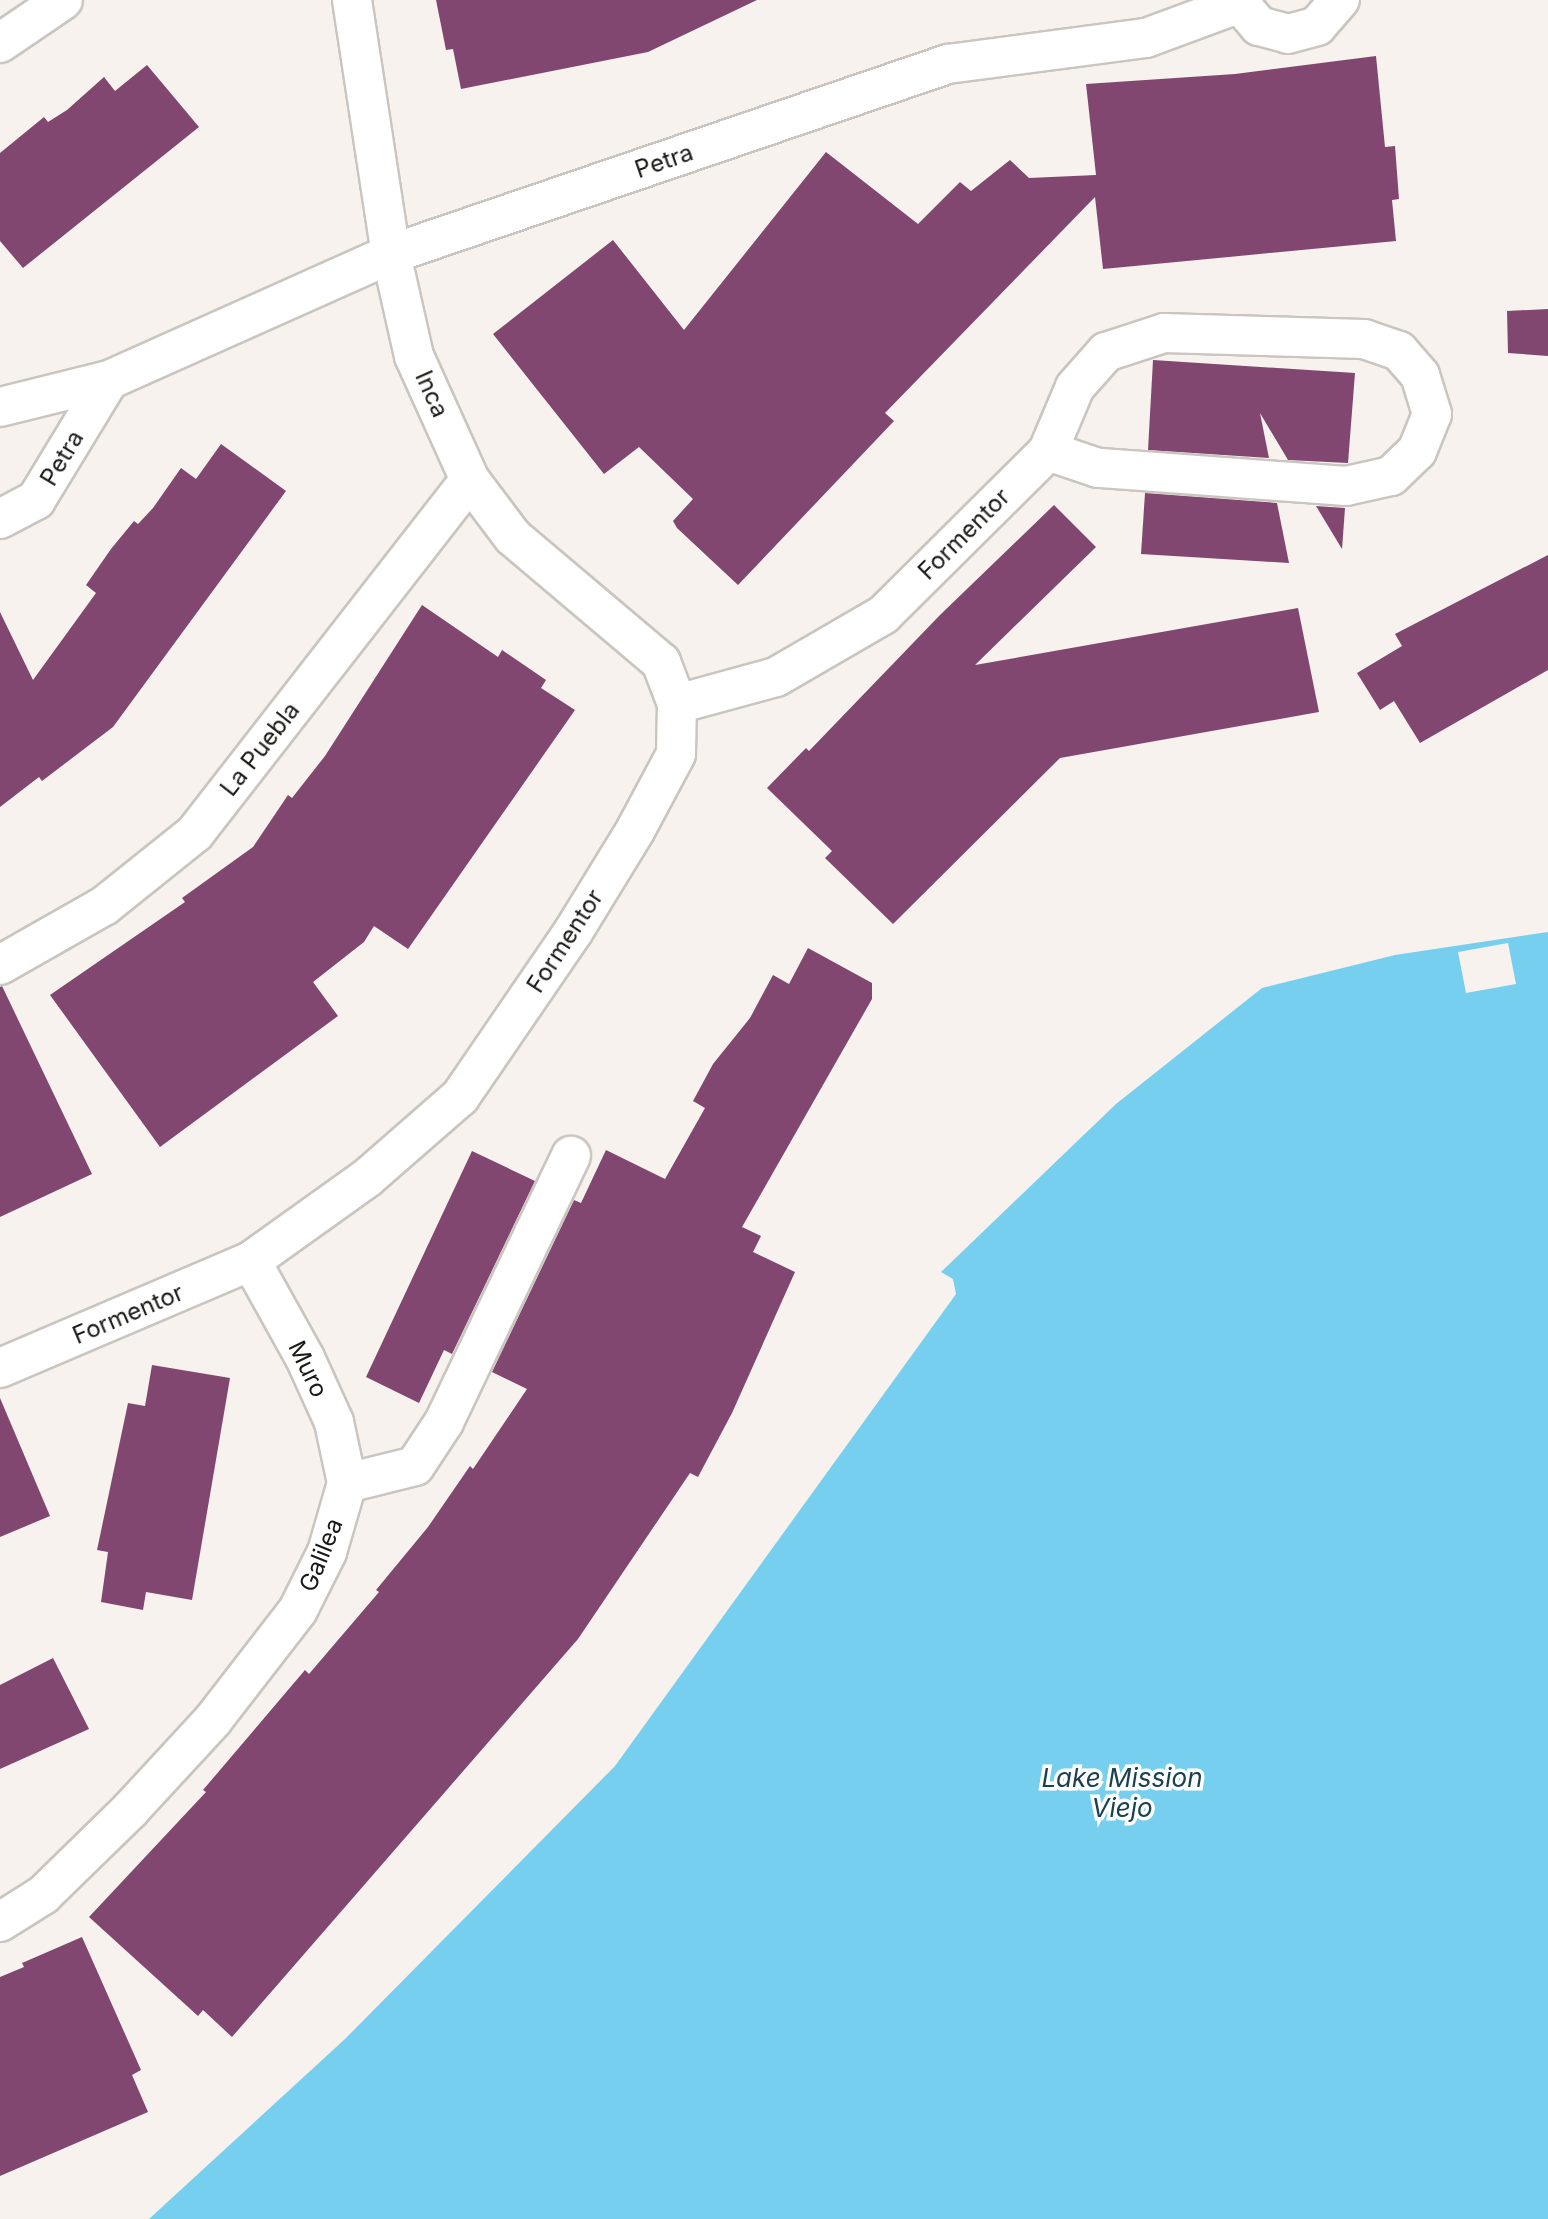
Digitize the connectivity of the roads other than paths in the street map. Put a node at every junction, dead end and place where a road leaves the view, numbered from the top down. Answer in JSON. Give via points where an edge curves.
{"nodes":[{"id":1,"x":63,"y":0,"type":"edge"},
{"id":2,"x":352,"y":0,"type":"edge"},
{"id":3,"x":1340,"y":0,"type":"edge"},
{"id":4,"x":1238,"y":2,"type":"edge"},
{"id":5,"x":0,"y":43,"type":"edge"},
{"id":6,"x":391,"y":254,"type":"junction"},
{"id":7,"x":109,"y":380,"type":"junction"},
{"id":8,"x":0,"y":407,"type":"edge"},
{"id":9,"x":1048,"y":451,"type":"junction"},
{"id":10,"x":470,"y":480,"type":"junction"},
{"id":11,"x":0,"y":519,"type":"edge"},
{"id":12,"x":677,"y":704,"type":"junction"},
{"id":13,"x":0,"y":965,"type":"edge"},
{"id":14,"x":571,"y":1156,"type":"dead end"},
{"id":15,"x":251,"y":1261,"type":"junction"},
{"id":16,"x":0,"y":1368,"type":"edge"},
{"id":17,"x":347,"y":1483,"type":"junction"},
{"id":18,"x":0,"y":1922,"type":"edge"}],
"edges":[{"from":1,"to":5,"type":"street"},
{"from":2,"to":6,"type":"street","name":"Inca"},
{"from":3,"to":4,"type":"street","via":[[1317,26],[1288,34],[1259,26]]},
{"from":4,"to":6,"type":"street","name":"Petra","via":[[1146,38],[948,64]]},
{"from":6,"to":7,"type":"street","name":"Petra"},
{"from":6,"to":10,"type":"street","name":"Inca","via":[[414,356]]},
{"from":7,"to":8,"type":"street","name":"Petra"},
{"from":7,"to":11,"type":"street","name":"Petra","via":[[36,500]]},
{"from":9,"to":9,"type":"street","via":[[1098,467],[1346,486],[1391,476],[1417,452],[1432,414],[1420,375],[1399,351],[1364,340],[1164,333],[1107,352],[1075,387]]},
{"from":9,"to":12,"type":"street","name":"Formentor","via":[[883,615],[776,677]]},
{"from":10,"to":12,"type":"street","name":"Inca","via":[[513,537],[661,662]]},
{"from":10,"to":13,"type":"street","name":"La Puebla","via":[[195,832],[104,906]]},
{"from":12,"to":15,"type":"street","name":"Formentor","via":[[676,754],[636,829],[573,932],[460,1097],[367,1178]]},
{"from":14,"to":17,"type":"street","via":[[444,1422],[415,1466]]},
{"from":15,"to":16,"type":"street","name":"Formentor"},
{"from":15,"to":17,"type":"street","name":"Muro","via":[[305,1358],[334,1422]]},
{"from":17,"to":18,"type":"street","name":"Galilea","via":[[327,1552],[298,1610],[213,1720],[43,1895]]}]}
